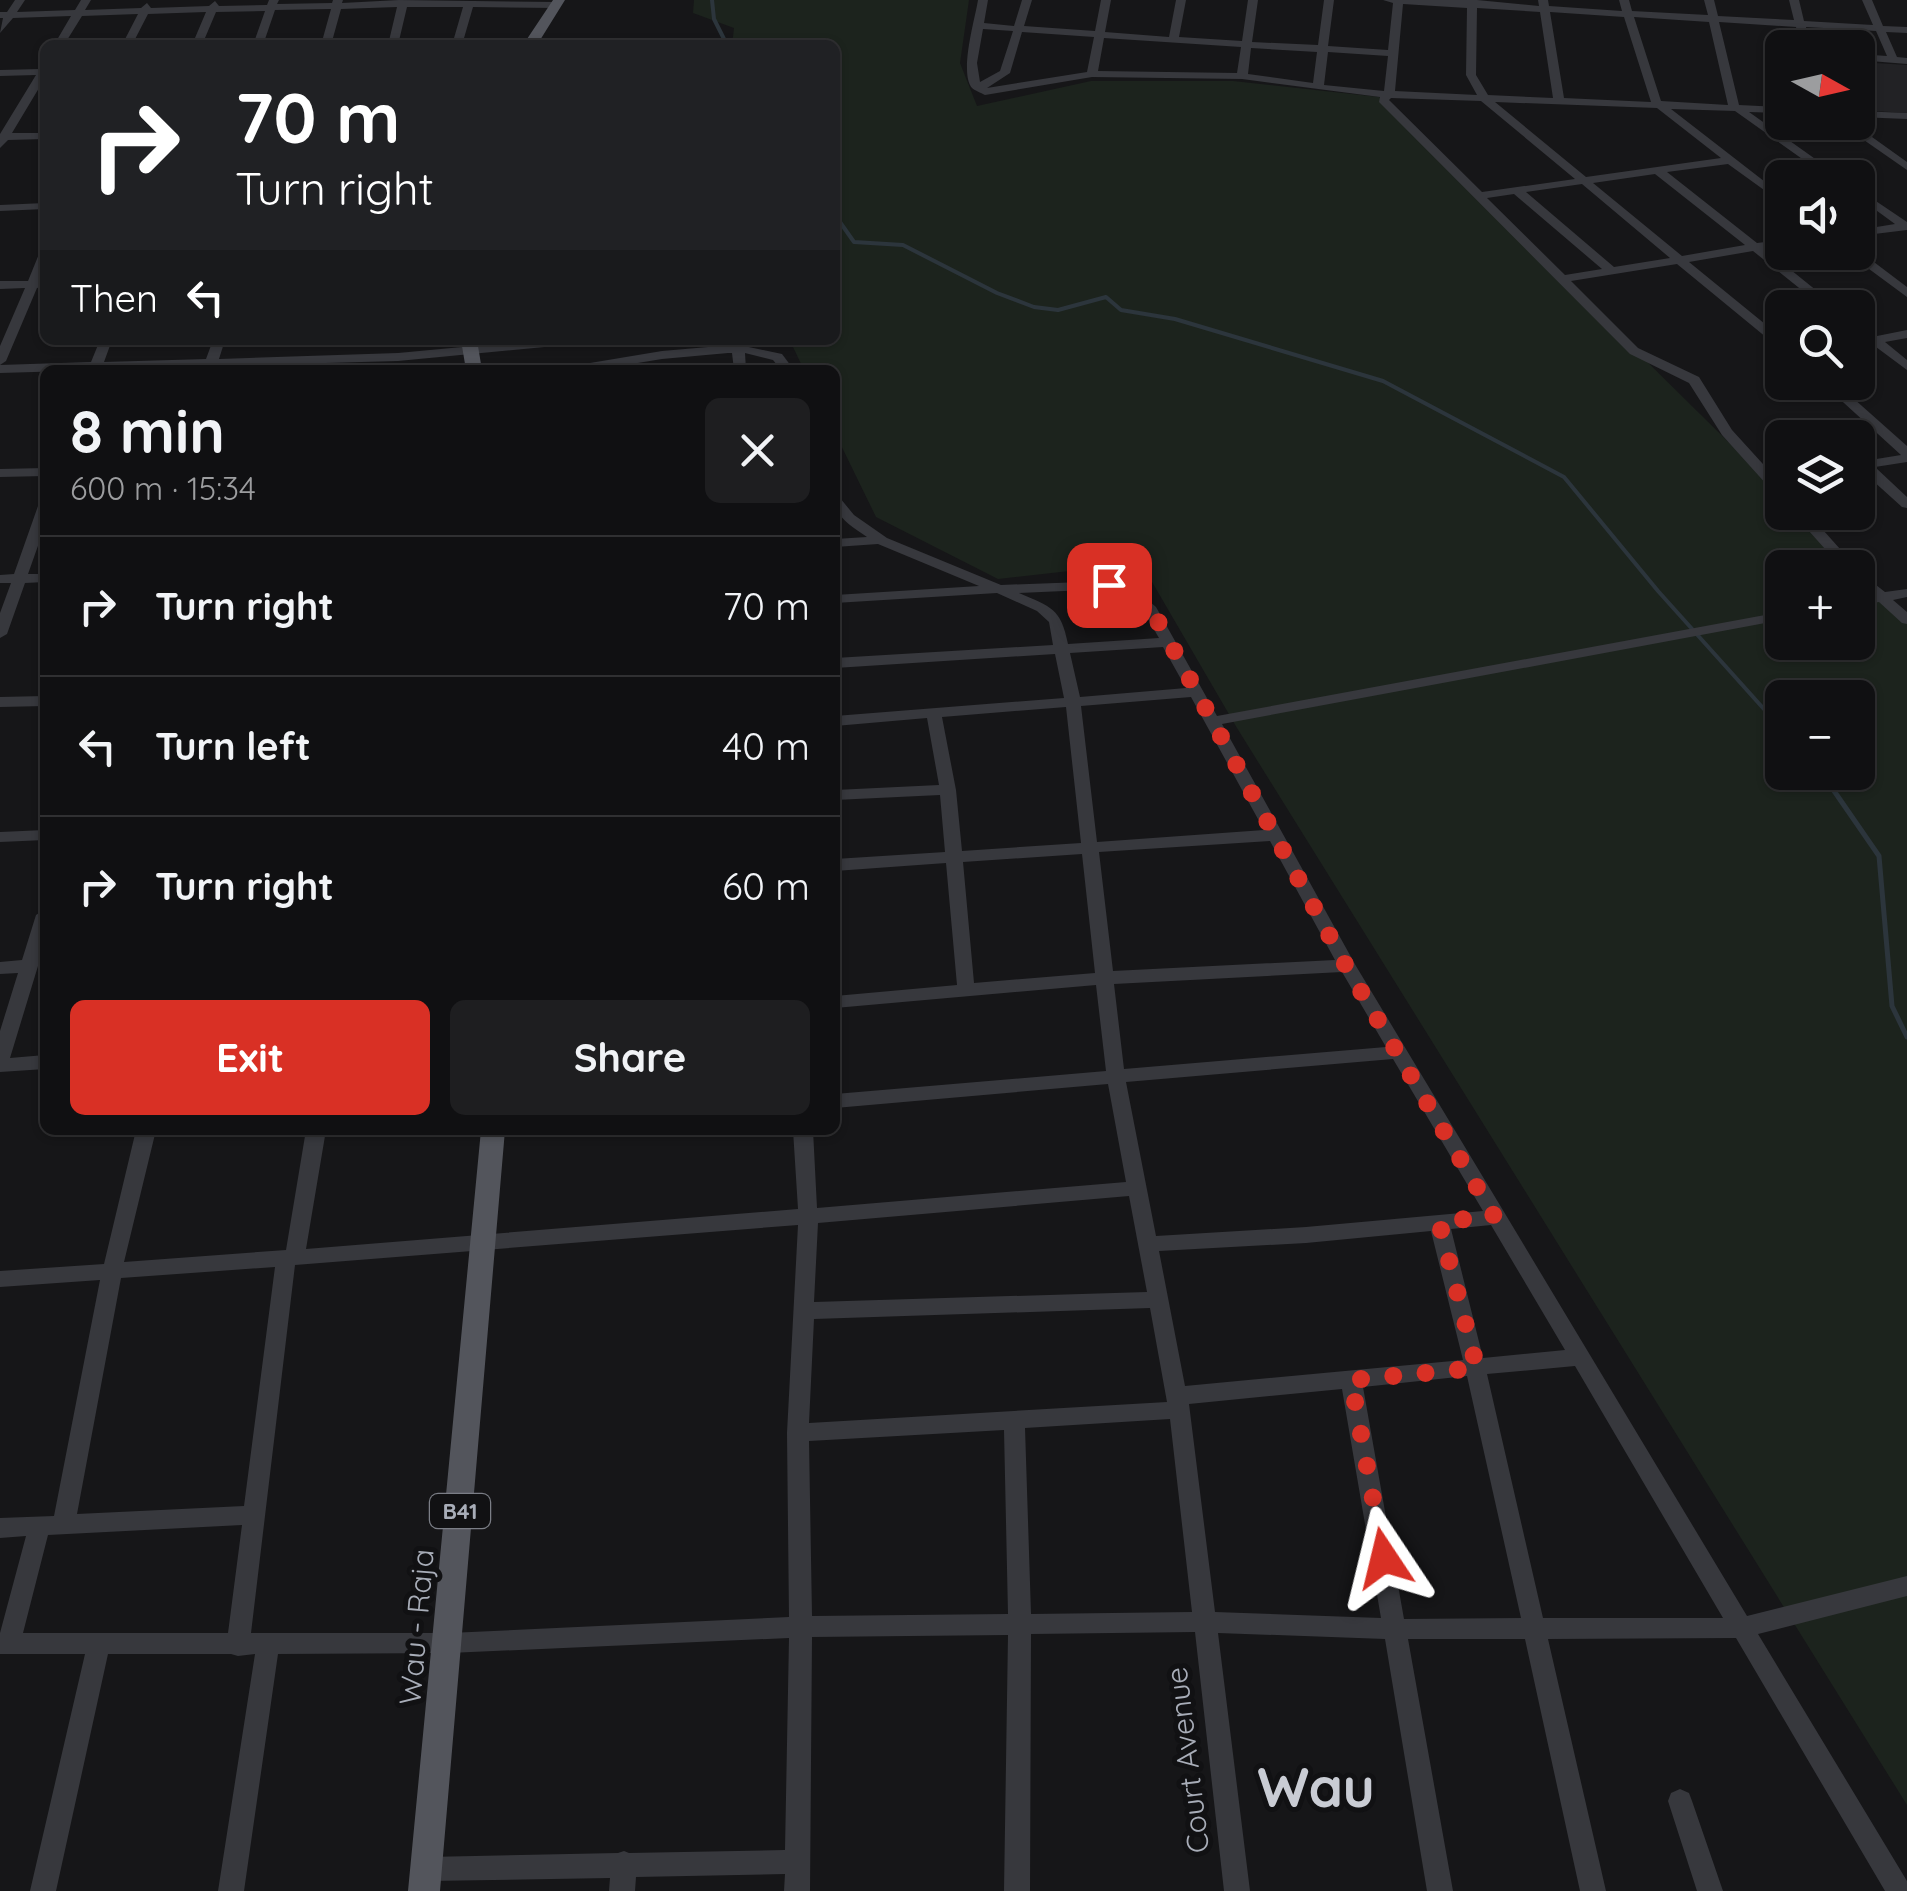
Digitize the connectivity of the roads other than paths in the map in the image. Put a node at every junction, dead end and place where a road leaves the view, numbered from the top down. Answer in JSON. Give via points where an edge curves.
{"nodes":[{"id":1,"x":20,"y":0,"type":"edge"},
{"id":2,"x":86,"y":0,"type":"edge"},
{"id":3,"x":150,"y":0,"type":"edge"},
{"id":4,"x":983,"y":0,"type":"edge"},
{"id":5,"x":1028,"y":0,"type":"edge"},
{"id":6,"x":1106,"y":0,"type":"edge"},
{"id":7,"x":1181,"y":0,"type":"edge"},
{"id":8,"x":1253,"y":0,"type":"edge"},
{"id":9,"x":1329,"y":0,"type":"edge"},
{"id":10,"x":1386,"y":0,"type":"edge"},
{"id":11,"x":1398,"y":0,"type":"edge"},
{"id":12,"x":1624,"y":0,"type":"edge"},
{"id":13,"x":1710,"y":0,"type":"edge"},
{"id":14,"x":1794,"y":0,"type":"edge"},
{"id":15,"x":1867,"y":0,"type":"edge"},
{"id":16,"x":404,"y":2,"type":"edge"},
{"id":17,"x":469,"y":2,"type":"edge"},
{"id":18,"x":558,"y":2,"type":"edge"},
{"id":19,"x":337,"y":3,"type":"edge"},
{"id":20,"x":1472,"y":3,"type":"edge"},
{"id":21,"x":272,"y":4,"type":"edge"},
{"id":22,"x":215,"y":5,"type":"edge"},
{"id":23,"x":1543,"y":5,"type":"edge"},
{"id":24,"x":144,"y":12,"type":"junction"},
{"id":25,"x":78,"y":14,"type":"junction"},
{"id":26,"x":1628,"y":14,"type":"junction"},
{"id":27,"x":5,"y":15,"type":"edge"},
{"id":28,"x":1713,"y":16,"type":"junction"},
{"id":29,"x":1800,"y":23,"type":"junction"},
{"id":30,"x":979,"y":26,"type":"junction"},
{"id":31,"x":1880,"y":28,"type":"junction"},
{"id":32,"x":0,"y":30,"type":"edge"},
{"id":33,"x":1018,"y":30,"type":"junction"},
{"id":34,"x":1802,"y":30,"type":"edge"},
{"id":35,"x":1907,"y":30,"type":"edge"},
{"id":36,"x":1098,"y":35,"type":"junction"},
{"id":37,"x":63,"y":40,"type":"edge"},
{"id":38,"x":130,"y":40,"type":"edge"},
{"id":39,"x":199,"y":40,"type":"edge"},
{"id":40,"x":260,"y":40,"type":"edge"},
{"id":41,"x":327,"y":40,"type":"edge"},
{"id":42,"x":394,"y":40,"type":"edge"},
{"id":43,"x":458,"y":40,"type":"edge"},
{"id":44,"x":533,"y":40,"type":"edge"},
{"id":45,"x":1173,"y":40,"type":"junction"},
{"id":46,"x":1249,"y":44,"type":"junction"},
{"id":47,"x":1322,"y":49,"type":"junction"},
{"id":48,"x":1394,"y":53,"type":"junction"},
{"id":49,"x":1875,"y":58,"type":"edge"},
{"id":50,"x":1893,"y":60,"type":"junction"},
{"id":51,"x":1907,"y":61,"type":"edge"},
{"id":52,"x":40,"y":71,"type":"edge"},
{"id":53,"x":0,"y":72,"type":"edge"},
{"id":54,"x":1092,"y":74,"type":"junction"},
{"id":55,"x":1242,"y":76,"type":"junction"},
{"id":56,"x":40,"y":77,"type":"edge"},
{"id":57,"x":1318,"y":86,"type":"junction"},
{"id":58,"x":977,"y":88,"type":"junction"},
{"id":59,"x":1388,"y":94,"type":"junction"},
{"id":60,"x":1484,"y":98,"type":"junction"},
{"id":61,"x":1558,"y":101,"type":"junction"},
{"id":62,"x":1656,"y":102,"type":"junction"},
{"id":63,"x":1734,"y":106,"type":"junction"},
{"id":64,"x":1765,"y":109,"type":"edge"},
{"id":65,"x":1875,"y":115,"type":"edge"},
{"id":66,"x":1907,"y":116,"type":"edge"},
{"id":67,"x":40,"y":136,"type":"edge"},
{"id":68,"x":1,"y":140,"type":"edge"},
{"id":69,"x":1868,"y":140,"type":"edge"},
{"id":70,"x":1731,"y":160,"type":"junction"},
{"id":71,"x":1810,"y":160,"type":"edge"},
{"id":72,"x":1907,"y":167,"type":"edge"},
{"id":73,"x":1657,"y":170,"type":"junction"},
{"id":74,"x":1579,"y":180,"type":"junction"},
{"id":75,"x":1765,"y":187,"type":"edge"},
{"id":76,"x":1516,"y":189,"type":"junction"},
{"id":77,"x":1478,"y":196,"type":"junction"},
{"id":78,"x":1875,"y":204,"type":"edge"},
{"id":79,"x":40,"y":205,"type":"edge"},
{"id":80,"x":0,"y":208,"type":"edge"},
{"id":81,"x":1907,"y":227,"type":"edge"},
{"id":82,"x":1875,"y":231,"type":"edge"},
{"id":83,"x":1765,"y":245,"type":"edge"},
{"id":84,"x":1752,"y":247,"type":"junction"},
{"id":85,"x":1682,"y":260,"type":"junction"},
{"id":86,"x":1875,"y":269,"type":"edge"},
{"id":87,"x":1613,"y":272,"type":"junction"},
{"id":88,"x":1566,"y":278,"type":"junction"},
{"id":89,"x":39,"y":284,"type":"edge"},
{"id":90,"x":0,"y":285,"type":"edge"},
{"id":91,"x":1808,"y":290,"type":"edge"},
{"id":92,"x":1907,"y":292,"type":"edge"},
{"id":93,"x":1765,"y":330,"type":"edge"},
{"id":94,"x":1907,"y":334,"type":"edge"},
{"id":95,"x":1876,"y":340,"type":"joint"},
{"id":96,"x":539,"y":345,"type":"edge"},
{"id":97,"x":732,"y":345,"type":"edge"},
{"id":98,"x":742,"y":345,"type":"edge"},
{"id":99,"x":471,"y":354,"type":"edge"},
{"id":100,"x":0,"y":365,"type":"edge"},
{"id":101,"x":320,"y":365,"type":"edge"},
{"id":102,"x":609,"y":365,"type":"edge"},
{"id":103,"x":787,"y":365,"type":"edge"},
{"id":104,"x":40,"y":366,"type":"edge"},
{"id":105,"x":1907,"y":366,"type":"edge"},
{"id":106,"x":1847,"y":400,"type":"edge"},
{"id":107,"x":1907,"y":455,"type":"edge"},
{"id":108,"x":1875,"y":462,"type":"edge"},
{"id":109,"x":1765,"y":469,"type":"edge"},
{"id":110,"x":40,"y":472,"type":"edge"},
{"id":111,"x":0,"y":473,"type":"edge"},
{"id":112,"x":1875,"y":478,"type":"edge"},
{"id":113,"x":1907,"y":504,"type":"edge"},
{"id":114,"x":840,"y":506,"type":"edge"},
{"id":115,"x":40,"y":520,"type":"edge"},
{"id":116,"x":1815,"y":530,"type":"edge"},
{"id":117,"x":881,"y":540,"type":"junction"},
{"id":118,"x":840,"y":543,"type":"edge"},
{"id":119,"x":1834,"y":550,"type":"edge"},
{"id":120,"x":0,"y":578,"type":"edge"},
{"id":121,"x":20,"y":578,"type":"junction"},
{"id":122,"x":40,"y":578,"type":"edge"},
{"id":123,"x":1000,"y":589,"type":"junction"},
{"id":124,"x":1907,"y":593,"type":"edge"},
{"id":125,"x":1875,"y":594,"type":"edge"},
{"id":126,"x":1878,"y":597,"type":"junction"},
{"id":127,"x":1875,"y":598,"type":"edge"},
{"id":128,"x":840,"y":599,"type":"edge"},
{"id":129,"x":1765,"y":619,"type":"edge"},
{"id":130,"x":1907,"y":620,"type":"edge"},
{"id":131,"x":0,"y":634,"type":"edge"},
{"id":132,"x":1170,"y":642,"type":"junction"},
{"id":133,"x":1061,"y":647,"type":"junction"},
{"id":134,"x":840,"y":664,"type":"edge"},
{"id":135,"x":1196,"y":692,"type":"junction"},
{"id":136,"x":40,"y":700,"type":"edge"},
{"id":137,"x":0,"y":702,"type":"edge"},
{"id":138,"x":1073,"y":702,"type":"junction"},
{"id":139,"x":934,"y":716,"type":"junction"},
{"id":140,"x":1214,"y":721,"type":"junction"},
{"id":141,"x":840,"y":722,"type":"edge"},
{"id":142,"x":948,"y":790,"type":"junction"},
{"id":143,"x":840,"y":795,"type":"edge"},
{"id":144,"x":40,"y":835,"type":"edge"},
{"id":145,"x":1273,"y":835,"type":"junction"},
{"id":146,"x":0,"y":838,"type":"edge"},
{"id":147,"x":1092,"y":850,"type":"junction"},
{"id":148,"x":954,"y":858,"type":"junction"},
{"id":149,"x":840,"y":865,"type":"edge"},
{"id":150,"x":40,"y":931,"type":"edge"},
{"id":151,"x":29,"y":966,"type":"junction"},
{"id":152,"x":1346,"y":966,"type":"junction"},
{"id":153,"x":0,"y":968,"type":"edge"},
{"id":154,"x":1104,"y":978,"type":"junction"},
{"id":155,"x":966,"y":988,"type":"junction"},
{"id":156,"x":840,"y":1001,"type":"edge"},
{"id":157,"x":1399,"y":1052,"type":"junction"},
{"id":158,"x":40,"y":1062,"type":"edge"},
{"id":159,"x":0,"y":1063,"type":"edge"},
{"id":160,"x":1116,"y":1078,"type":"junction"},
{"id":161,"x":840,"y":1101,"type":"edge"},
{"id":162,"x":145,"y":1135,"type":"edge"},
{"id":163,"x":315,"y":1135,"type":"edge"},
{"id":164,"x":492,"y":1135,"type":"edge"},
{"id":165,"x":803,"y":1135,"type":"edge"},
{"id":166,"x":1137,"y":1188,"type":"junction"},
{"id":167,"x":808,"y":1215,"type":"junction"},
{"id":168,"x":1494,"y":1216,"type":"junction"},
{"id":169,"x":1439,"y":1222,"type":"junction"},
{"id":170,"x":481,"y":1244,"type":"junction"},
{"id":171,"x":1148,"y":1244,"type":"junction"},
{"id":172,"x":290,"y":1258,"type":"junction"},
{"id":173,"x":112,"y":1270,"type":"junction"},
{"id":174,"x":0,"y":1279,"type":"edge"},
{"id":175,"x":1158,"y":1300,"type":"junction"},
{"id":176,"x":802,"y":1311,"type":"junction"},
{"id":177,"x":1580,"y":1357,"type":"junction"},
{"id":178,"x":1477,"y":1368,"type":"junction"},
{"id":179,"x":1351,"y":1380,"type":"junction"},
{"id":180,"x":1179,"y":1403,"type":"junction"},
{"id":181,"x":1014,"y":1419,"type":"junction"},
{"id":182,"x":798,"y":1432,"type":"junction"},
{"id":183,"x":254,"y":1516,"type":"junction"},
{"id":184,"x":52,"y":1524,"type":"junction"},
{"id":185,"x":0,"y":1528,"type":"edge"},
{"id":186,"x":1907,"y":1586,"type":"edge"},
{"id":187,"x":1204,"y":1622,"type":"junction"},
{"id":188,"x":1020,"y":1625,"type":"junction"},
{"id":189,"x":799,"y":1627,"type":"junction"},
{"id":190,"x":1531,"y":1628,"type":"junction"},
{"id":191,"x":1740,"y":1628,"type":"junction"},
{"id":192,"x":1396,"y":1629,"type":"junction"},
{"id":193,"x":4,"y":1643,"type":"edge"},
{"id":194,"x":449,"y":1643,"type":"junction"},
{"id":195,"x":100,"y":1644,"type":"junction"},
{"id":196,"x":268,"y":1645,"type":"junction"},
{"id":197,"x":238,"y":1646,"type":"junction"},
{"id":198,"x":1680,"y":1801,"type":"dead end"},
{"id":199,"x":798,"y":1862,"type":"junction"},
{"id":200,"x":624,"y":1863,"type":"junction"},
{"id":201,"x":426,"y":1880,"type":"edge"},
{"id":202,"x":43,"y":1891,"type":"edge"},
{"id":203,"x":231,"y":1891,"type":"edge"},
{"id":204,"x":622,"y":1891,"type":"edge"},
{"id":205,"x":797,"y":1891,"type":"edge"},
{"id":206,"x":1017,"y":1891,"type":"edge"},
{"id":207,"x":1237,"y":1891,"type":"edge"},
{"id":208,"x":1440,"y":1891,"type":"edge"},
{"id":209,"x":1593,"y":1891,"type":"edge"},
{"id":210,"x":1710,"y":1891,"type":"edge"},
{"id":211,"x":1898,"y":1891,"type":"edge"}],
"edges":[{"from":1,"to":27,"type":"street"},
{"from":2,"to":25,"type":"street"},
{"from":3,"to":24,"type":"street"},
{"from":4,"to":30,"type":"street"},
{"from":5,"to":33,"type":"street"},
{"from":6,"to":36,"type":"street"},
{"from":7,"to":45,"type":"street"},
{"from":8,"to":46,"type":"street"},
{"from":9,"to":47,"type":"street"},
{"from":10,"to":11,"type":"street"},
{"from":11,"to":20,"type":"street"},
{"from":11,"to":48,"type":"street"},
{"from":12,"to":26,"type":"street"},
{"from":13,"to":28,"type":"street"},
{"from":14,"to":29,"type":"street"},
{"from":15,"to":31,"type":"street"},
{"from":16,"to":17,"type":"street"},
{"from":16,"to":19,"type":"street"},
{"from":16,"to":42,"type":"street"},
{"from":17,"to":18,"type":"street"},
{"from":17,"to":43,"type":"street"},
{"from":18,"to":44,"type":"main road"},
{"from":19,"to":21,"type":"street"},
{"from":19,"to":41,"type":"street"},
{"from":20,"to":23,"type":"street"},
{"from":20,"to":60,"type":"street","via":[[1471,75]]},
{"from":21,"to":22,"type":"street"},
{"from":21,"to":40,"type":"street"},
{"from":22,"to":24,"type":"street"},
{"from":22,"to":39,"type":"street"},
{"from":23,"to":26,"type":"street"},
{"from":23,"to":61,"type":"street"},
{"from":24,"to":25,"type":"street"},
{"from":24,"to":38,"type":"street"},
{"from":25,"to":27,"type":"street"},
{"from":25,"to":37,"type":"street"},
{"from":26,"to":28,"type":"street"},
{"from":26,"to":62,"type":"street"},
{"from":27,"to":32,"type":"street"},
{"from":28,"to":29,"type":"street"},
{"from":28,"to":63,"type":"street"},
{"from":29,"to":31,"type":"street"},
{"from":29,"to":34,"type":"street"},
{"from":30,"to":33,"type":"street"},
{"from":30,"to":58,"type":"street","via":[[972,63]]},
{"from":31,"to":35,"type":"street"},
{"from":31,"to":50,"type":"street"},
{"from":33,"to":36,"type":"street"},
{"from":33,"to":58,"type":"street","via":[[1005,72]]},
{"from":36,"to":45,"type":"street"},
{"from":36,"to":54,"type":"street"},
{"from":45,"to":46,"type":"street"},
{"from":46,"to":47,"type":"street"},
{"from":46,"to":55,"type":"street"},
{"from":47,"to":48,"type":"street"},
{"from":47,"to":57,"type":"street"},
{"from":48,"to":59,"type":"street"},
{"from":49,"to":50,"type":"street"},
{"from":50,"to":51,"type":"street"},
{"from":52,"to":53,"type":"street"},
{"from":54,"to":55,"type":"street"},
{"from":54,"to":58,"type":"street","via":[[998,92]]},
{"from":55,"to":57,"type":"street"},
{"from":56,"to":68,"type":"street"},
{"from":57,"to":59,"type":"street"},
{"from":59,"to":60,"type":"street"},
{"from":59,"to":77,"type":"street","via":[[1384,100]]},
{"from":60,"to":61,"type":"street"},
{"from":60,"to":74,"type":"street"},
{"from":61,"to":62,"type":"street"},
{"from":62,"to":63,"type":"street"},
{"from":62,"to":70,"type":"street"},
{"from":63,"to":64,"type":"street"},
{"from":63,"to":71,"type":"street"},
{"from":65,"to":66,"type":"street"},
{"from":67,"to":68,"type":"street"},
{"from":69,"to":72,"type":"street"},
{"from":70,"to":73,"type":"street"},
{"from":70,"to":75,"type":"street"},
{"from":73,"to":74,"type":"street"},
{"from":73,"to":84,"type":"street"},
{"from":74,"to":76,"type":"street"},
{"from":74,"to":85,"type":"street"},
{"from":76,"to":77,"type":"street"},
{"from":76,"to":87,"type":"street"},
{"from":77,"to":88,"type":"street"},
{"from":78,"to":81,"type":"street"},
{"from":79,"to":80,"type":"street"},
{"from":81,"to":82,"type":"street"},
{"from":83,"to":84,"type":"street"},
{"from":84,"to":85,"type":"street"},
{"from":84,"to":91,"type":"street"},
{"from":85,"to":87,"type":"street"},
{"from":85,"to":93,"type":"street"},
{"from":86,"to":92,"type":"street"},
{"from":87,"to":88,"type":"street"},
{"from":88,"to":109,"type":"street","via":[[1634,350],[1694,380],[1726,432]]},
{"from":89,"to":90,"type":"street"},
{"from":89,"to":100,"type":"street"},
{"from":94,"to":95,"type":"street"},
{"from":95,"to":105,"type":"street"},
{"from":96,"to":99,"type":"street"},
{"from":97,"to":102,"type":"street"},
{"from":98,"to":103,"type":"street","via":[[774,352]]},
{"from":99,"to":101,"type":"street"},
{"from":100,"to":104,"type":"street"},
{"from":106,"to":107,"type":"street"},
{"from":107,"to":108,"type":"street"},
{"from":110,"to":111,"type":"street"},
{"from":112,"to":113,"type":"street"},
{"from":114,"to":117,"type":"street"},
{"from":115,"to":121,"type":"street"},
{"from":116,"to":119,"type":"street"},
{"from":117,"to":118,"type":"street"},
{"from":117,"to":123,"type":"street","name":"Court Avenue"},
{"from":120,"to":121,"type":"street"},
{"from":121,"to":122,"type":"street"},
{"from":121,"to":131,"type":"street"},
{"from":123,"to":128,"type":"street"},
{"from":123,"to":132,"type":"street","via":[[1125,588],[1149,607]]},
{"from":123,"to":133,"type":"street","name":"Court Avenue","via":[[1056,621]]},
{"from":124,"to":126,"type":"street"},
{"from":125,"to":126,"type":"street"},
{"from":126,"to":127,"type":"street"},
{"from":126,"to":130,"type":"street"},
{"from":129,"to":140,"type":"street"},
{"from":132,"to":133,"type":"street"},
{"from":132,"to":135,"type":"street"},
{"from":133,"to":134,"type":"street"},
{"from":133,"to":138,"type":"street","name":"Court Avenue"},
{"from":135,"to":138,"type":"street"},
{"from":135,"to":140,"type":"street"},
{"from":136,"to":137,"type":"street"},
{"from":138,"to":139,"type":"street"},
{"from":138,"to":147,"type":"street","name":"Court Avenue"},
{"from":139,"to":141,"type":"street"},
{"from":139,"to":142,"type":"street"},
{"from":140,"to":145,"type":"street"},
{"from":142,"to":143,"type":"street"},
{"from":142,"to":148,"type":"street"},
{"from":144,"to":146,"type":"street"},
{"from":145,"to":147,"type":"street"},
{"from":145,"to":152,"type":"street"},
{"from":147,"to":148,"type":"street"},
{"from":147,"to":154,"type":"street","name":"Court Avenue"},
{"from":148,"to":149,"type":"street"},
{"from":148,"to":155,"type":"street"},
{"from":150,"to":151,"type":"street"},
{"from":151,"to":153,"type":"street"},
{"from":151,"to":159,"type":"street"},
{"from":152,"to":154,"type":"street"},
{"from":152,"to":157,"type":"street"},
{"from":154,"to":155,"type":"street"},
{"from":154,"to":160,"type":"street","name":"Court Avenue"},
{"from":155,"to":156,"type":"street"},
{"from":157,"to":160,"type":"street"},
{"from":157,"to":168,"type":"street"},
{"from":158,"to":159,"type":"street"},
{"from":160,"to":161,"type":"street"},
{"from":160,"to":166,"type":"street","name":"Court Avenue"},
{"from":162,"to":173,"type":"street"},
{"from":163,"to":172,"type":"street"},
{"from":164,"to":170,"type":"main road","name":"Wau - Raja","number":"B41"},
{"from":165,"to":167,"type":"street"},
{"from":166,"to":167,"type":"street"},
{"from":166,"to":171,"type":"street","name":"Court Avenue"},
{"from":167,"to":170,"type":"street"},
{"from":167,"to":176,"type":"street"},
{"from":168,"to":169,"type":"street"},
{"from":168,"to":177,"type":"street"},
{"from":169,"to":171,"type":"street"},
{"from":169,"to":178,"type":"street"},
{"from":170,"to":172,"type":"street"},
{"from":170,"to":194,"type":"main road","name":"Wau - Raja","number":"B41"},
{"from":171,"to":175,"type":"street","name":"Court Avenue"},
{"from":172,"to":173,"type":"street"},
{"from":172,"to":183,"type":"street"},
{"from":173,"to":174,"type":"street"},
{"from":173,"to":184,"type":"street"},
{"from":175,"to":176,"type":"street"},
{"from":175,"to":180,"type":"street","name":"Court Avenue"},
{"from":176,"to":182,"type":"street"},
{"from":177,"to":178,"type":"street"},
{"from":177,"to":191,"type":"street"},
{"from":178,"to":179,"type":"street"},
{"from":178,"to":190,"type":"street"},
{"from":179,"to":180,"type":"street"},
{"from":179,"to":192,"type":"street"},
{"from":180,"to":181,"type":"street"},
{"from":180,"to":187,"type":"street","name":"Court Avenue"},
{"from":181,"to":182,"type":"street"},
{"from":181,"to":188,"type":"street"},
{"from":182,"to":189,"type":"street"},
{"from":183,"to":184,"type":"street"},
{"from":183,"to":197,"type":"street"},
{"from":184,"to":185,"type":"street"},
{"from":184,"to":193,"type":"street"},
{"from":186,"to":191,"type":"street"},
{"from":187,"to":188,"type":"street"},
{"from":187,"to":192,"type":"street"},
{"from":187,"to":207,"type":"street","name":"Court Avenue"},
{"from":188,"to":189,"type":"street"},
{"from":188,"to":206,"type":"street"},
{"from":189,"to":194,"type":"street"},
{"from":189,"to":199,"type":"street"},
{"from":190,"to":191,"type":"street"},
{"from":190,"to":192,"type":"street"},
{"from":190,"to":209,"type":"street"},
{"from":191,"to":211,"type":"street"},
{"from":192,"to":208,"type":"street"},
{"from":193,"to":195,"type":"street"},
{"from":194,"to":196,"type":"street"},
{"from":194,"to":201,"type":"main road","name":"Wau - Raja","number":"B41"},
{"from":195,"to":197,"type":"street"},
{"from":195,"to":202,"type":"street"},
{"from":196,"to":197,"type":"street"},
{"from":196,"to":203,"type":"street"},
{"from":198,"to":210,"type":"street"},
{"from":199,"to":200,"type":"street"},
{"from":199,"to":205,"type":"street"},
{"from":200,"to":201,"type":"street"},
{"from":200,"to":204,"type":"street"}]}
